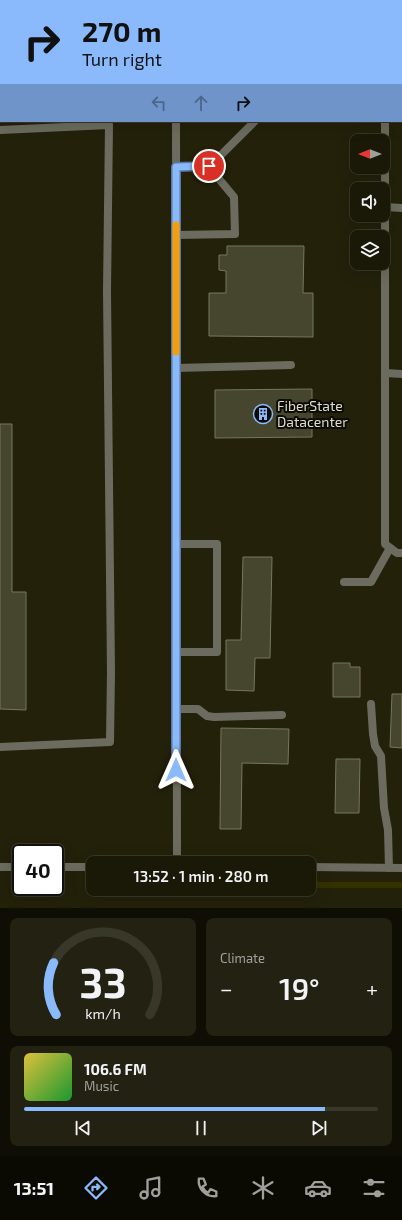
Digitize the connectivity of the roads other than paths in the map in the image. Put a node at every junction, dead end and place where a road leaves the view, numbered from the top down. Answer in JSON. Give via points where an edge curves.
{"nodes":[{"id":1,"x":176,"y":122,"type":"edge"},
{"id":2,"x":254,"y":122,"type":"edge"},
{"id":3,"x":385,"y":122,"type":"edge"},
{"id":4,"x":0,"y":130,"type":"edge"},
{"id":5,"x":209,"y":166,"type":"junction"},
{"id":6,"x":176,"y":167,"type":"junction"},
{"id":7,"x":385,"y":182,"type":"edge"},
{"id":8,"x":390,"y":208,"type":"edge"},
{"id":9,"x":402,"y":208,"type":"edge"},
{"id":10,"x":385,"y":222,"type":"edge"},
{"id":11,"x":176,"y":235,"type":"junction"},
{"id":12,"x":291,"y":364,"type":"dead end"},
{"id":13,"x":176,"y":368,"type":"junction"},
{"id":14,"x":385,"y":374,"type":"junction"},
{"id":15,"x":402,"y":374,"type":"edge"},
{"id":16,"x":176,"y":544,"type":"junction"},
{"id":17,"x":390,"y":548,"type":"junction"},
{"id":18,"x":402,"y":553,"type":"edge"},
{"id":19,"x":344,"y":582,"type":"dead end"},
{"id":20,"x":176,"y":652,"type":"junction"},
{"id":21,"x":371,"y":704,"type":"dead end"},
{"id":22,"x":176,"y":709,"type":"junction"},
{"id":23,"x":282,"y":716,"type":"dead end"},
{"id":24,"x":0,"y":747,"type":"edge"},
{"id":25,"x":176,"y":856,"type":"edge"},
{"id":26,"x":0,"y":867,"type":"edge"},
{"id":27,"x":12,"y":867,"type":"edge"},
{"id":28,"x":64,"y":867,"type":"edge"},
{"id":29,"x":86,"y":867,"type":"edge"},
{"id":30,"x":316,"y":867,"type":"edge"},
{"id":31,"x":389,"y":868,"type":"junction"},
{"id":32,"x":402,"y":868,"type":"edge"}],
"edges":[{"from":1,"to":6,"type":"street"},
{"from":2,"to":5,"type":"street"},
{"from":3,"to":7,"type":"street"},
{"from":4,"to":24,"type":"street","via":[[109,125],[107,298],[111,672],[110,742]]},
{"from":5,"to":6,"type":"street"},
{"from":5,"to":11,"type":"street","via":[[234,197],[235,234]]},
{"from":6,"to":11,"type":"street"},
{"from":8,"to":9,"type":"street"},
{"from":10,"to":14,"type":"street"},
{"from":11,"to":13,"type":"street"},
{"from":12,"to":13,"type":"street"},
{"from":13,"to":16,"type":"street"},
{"from":14,"to":15,"type":"street"},
{"from":14,"to":17,"type":"street","via":[[385,544]]},
{"from":16,"to":20,"type":"street"},
{"from":16,"to":20,"type":"street","via":[[218,544],[217,652]]},
{"from":17,"to":18,"type":"street"},
{"from":17,"to":19,"type":"street","via":[[371,582]]},
{"from":20,"to":22,"type":"street"},
{"from":21,"to":31,"type":"street","via":[[375,746],[381,756]]},
{"from":22,"to":23,"type":"street","via":[[198,709],[207,716],[214,717]]},
{"from":22,"to":25,"type":"street"},
{"from":26,"to":27,"type":"street"},
{"from":28,"to":29,"type":"street"},
{"from":30,"to":31,"type":"street"},
{"from":31,"to":32,"type":"street"}]}
